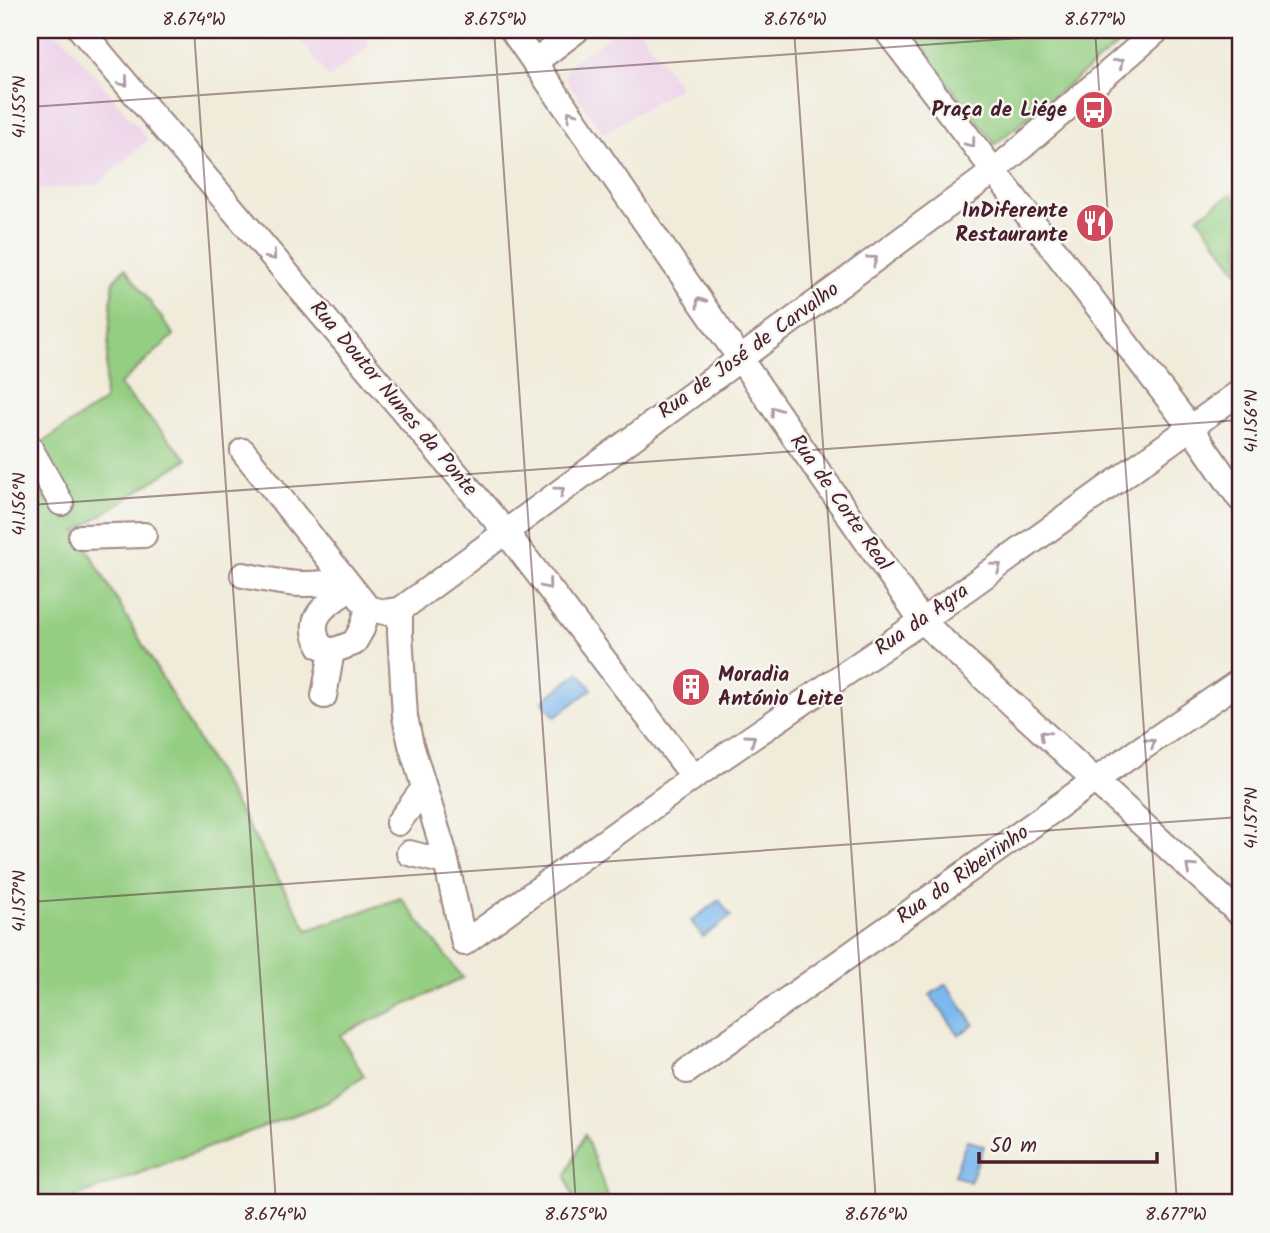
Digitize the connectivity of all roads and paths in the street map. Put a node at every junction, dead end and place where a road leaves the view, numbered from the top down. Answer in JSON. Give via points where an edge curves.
{"nodes":[{"id":1,"x":80,"y":30,"type":"edge"},
{"id":2,"x":512,"y":30,"type":"edge"},
{"id":3,"x":577,"y":30,"type":"edge"},
{"id":4,"x":886,"y":30,"type":"edge"},
{"id":5,"x":1158,"y":30,"type":"edge"},
{"id":6,"x":535,"y":62,"type":"junction"},
{"id":7,"x":993,"y":172,"type":"junction"},
{"id":8,"x":739,"y":358,"type":"junction"},
{"id":9,"x":1240,"y":392,"type":"edge"},
{"id":10,"x":1190,"y":427,"type":"junction"},
{"id":11,"x":30,"y":448,"type":"edge"},
{"id":12,"x":243,"y":452,"type":"dead end"},
{"id":13,"x":1240,"y":499,"type":"edge"},
{"id":14,"x":61,"y":503,"type":"dead end"},
{"id":15,"x":505,"y":531,"type":"junction"},
{"id":16,"x":144,"y":535,"type":"dead end"},
{"id":17,"x":81,"y":537,"type":"dead end"},
{"id":18,"x":243,"y":575,"type":"dead end"},
{"id":19,"x":349,"y":584,"type":"junction"},
{"id":20,"x":368,"y":608,"type":"junction"},
{"id":21,"x":400,"y":610,"type":"junction"},
{"id":22,"x":922,"y":621,"type":"junction"},
{"id":23,"x":332,"y":651,"type":"junction"},
{"id":24,"x":1240,"y":681,"type":"edge"},
{"id":25,"x":324,"y":696,"type":"dead end"},
{"id":26,"x":694,"y":778,"type":"junction"},
{"id":27,"x":1094,"y":781,"type":"junction"},
{"id":28,"x":424,"y":788,"type":"junction"},
{"id":29,"x":398,"y":823,"type":"dead end"},
{"id":30,"x":410,"y":853,"type":"dead end"},
{"id":31,"x":445,"y":862,"type":"junction"},
{"id":32,"x":1240,"y":914,"type":"edge"},
{"id":33,"x":687,"y":1071,"type":"dead end"}],
"edges":[{"from":1,"to":15,"type":"street","name":"Rua Doutor Nunes da Ponte","one_way":true},
{"from":2,"to":6,"type":"street","name":"Rua de Corte Real"},
{"from":3,"to":6,"type":"street"},
{"from":4,"to":7,"type":"street","one_way":true},
{"from":7,"to":5,"type":"street","one_way":true},
{"from":8,"to":6,"type":"street","name":"Rua de Corte Real","one_way":true},
{"from":8,"to":7,"type":"street","name":"Rua de José de Carvalho","one_way":true},
{"from":7,"to":10,"type":"street"},
{"from":15,"to":8,"type":"street","name":"Rua de José de Carvalho","one_way":true},
{"from":22,"to":8,"type":"street","name":"Rua de Corte Real","one_way":true},
{"from":9,"to":10,"type":"street","name":"Rua da Agra"},
{"from":10,"to":13,"type":"street"},
{"from":22,"to":10,"type":"street","name":"Rua da Agra","one_way":true},
{"from":11,"to":14,"type":"street"},
{"from":12,"to":19,"type":"street"},
{"from":15,"to":21,"type":"street","name":"Rua de José de Carvalho"},
{"from":15,"to":26,"type":"street","name":"Rua Doutor Nunes da Ponte","one_way":true},
{"from":16,"to":17,"type":"street"},
{"from":18,"to":19,"type":"street","via":[[295,585]]},
{"from":19,"to":20,"type":"street"},
{"from":19,"to":23,"type":"street","via":[[316,616],[313,633],[320,646]]},
{"from":20,"to":21,"type":"street"},
{"from":20,"to":23,"type":"street","via":[[354,643]]},
{"from":21,"to":28,"type":"street","via":[[405,717]]},
{"from":26,"to":22,"type":"street","name":"Rua da Agra","one_way":true},
{"from":27,"to":22,"type":"street","name":"Rua de Corte Real","one_way":true},
{"from":23,"to":25,"type":"street"},
{"from":27,"to":24,"type":"street","name":"Rua do Ribeirinho","one_way":true},
{"from":26,"to":31,"type":"street","name":"Rua da Agra","via":[[464,943]]},
{"from":32,"to":27,"type":"street","name":"Rua de Corte Real","one_way":true},
{"from":27,"to":33,"type":"street","name":"Rua do Ribeirinho"},
{"from":28,"to":29,"type":"street"},
{"from":28,"to":31,"type":"street"},
{"from":30,"to":31,"type":"street"}]}
